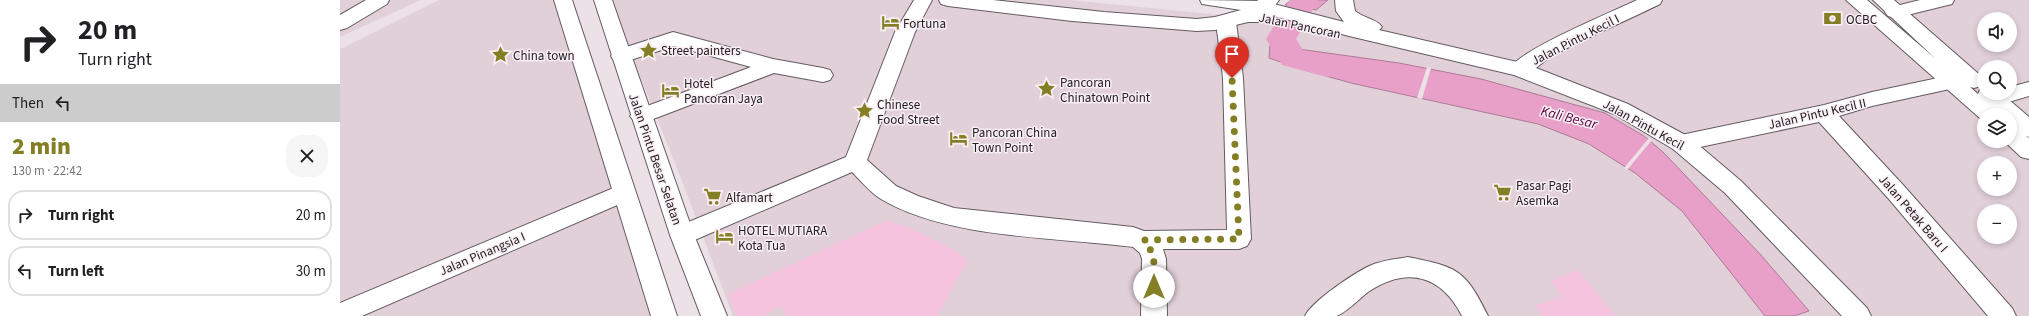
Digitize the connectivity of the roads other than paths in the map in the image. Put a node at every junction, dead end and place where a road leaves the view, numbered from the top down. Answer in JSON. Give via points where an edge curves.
{"nodes":[{"id":1,"x":380,"y":0,"type":"edge"},
{"id":2,"x":563,"y":0,"type":"edge"},
{"id":3,"x":603,"y":0,"type":"edge"},
{"id":4,"x":923,"y":0,"type":"edge"},
{"id":5,"x":948,"y":0,"type":"edge"},
{"id":6,"x":1209,"y":0,"type":"edge"},
{"id":7,"x":1653,"y":0,"type":"edge"},
{"id":8,"x":1856,"y":0,"type":"edge"},
{"id":9,"x":1945,"y":0,"type":"edge"},
{"id":10,"x":1344,"y":4,"type":"edge"},
{"id":11,"x":1889,"y":6,"type":"edge"},
{"id":12,"x":1274,"y":7,"type":"edge"},
{"id":13,"x":1311,"y":19,"type":"junction"},
{"id":14,"x":1226,"y":22,"type":"junction"},
{"id":15,"x":340,"y":24,"type":"edge"},
{"id":16,"x":1417,"y":45,"type":"junction"},
{"id":17,"x":621,"y":56,"type":"junction"},
{"id":18,"x":773,"y":66,"type":"junction"},
{"id":19,"x":1519,"y":69,"type":"junction"},
{"id":20,"x":823,"y":75,"type":"dead end"},
{"id":21,"x":1952,"y":82,"type":"junction"},
{"id":22,"x":1977,"y":88,"type":"edge"},
{"id":23,"x":2029,"y":89,"type":"edge"},
{"id":24,"x":2017,"y":92,"type":"edge"},
{"id":25,"x":1977,"y":93,"type":"edge"},
{"id":26,"x":1990,"y":100,"type":"edge"},
{"id":27,"x":1824,"y":113,"type":"junction"},
{"id":28,"x":641,"y":116,"type":"junction"},
{"id":29,"x":2029,"y":129,"type":"edge"},
{"id":30,"x":2017,"y":140,"type":"edge"},
{"id":31,"x":1682,"y":143,"type":"junction"},
{"id":32,"x":2029,"y":151,"type":"edge"},
{"id":33,"x":855,"y":162,"type":"junction"},
{"id":34,"x":624,"y":193,"type":"junction"},
{"id":35,"x":682,"y":235,"type":"junction"},
{"id":36,"x":1144,"y":240,"type":"junction"},
{"id":37,"x":340,"y":314,"type":"edge"},
{"id":38,"x":664,"y":316,"type":"edge"},
{"id":39,"x":714,"y":316,"type":"edge"},
{"id":40,"x":1154,"y":316,"type":"edge"},
{"id":41,"x":1318,"y":316,"type":"edge"},
{"id":42,"x":1475,"y":316,"type":"edge"},
{"id":43,"x":1858,"y":316,"type":"edge"},
{"id":44,"x":2003,"y":316,"type":"edge"}],
"edges":[{"from":1,"to":15,"type":"street"},
{"from":2,"to":34,"type":"street"},
{"from":3,"to":17,"type":"street","name":"Jalan Pintu Besar Selatan"},
{"from":4,"to":33,"type":"street","via":[[905,32]]},
{"from":5,"to":14,"type":"street","name":"Jalan Pancoran","via":[[1098,18],[1199,25]]},
{"from":6,"to":12,"type":"street","name":"Jalan Pancoran"},
{"from":7,"to":19,"type":"street","name":"Jalan Pintu Kecil I","via":[[1544,52]]},
{"from":8,"to":21,"type":"street"},
{"from":9,"to":11,"type":"street"},
{"from":10,"to":13,"type":"street"},
{"from":10,"to":16,"type":"street","via":[[1348,16],[1360,24],[1401,35]]},
{"from":11,"to":22,"type":"street"},
{"from":12,"to":13,"type":"street","name":"Jalan Pancoran"},
{"from":12,"to":13,"type":"street"},
{"from":12,"to":14,"type":"street","name":"Jalan Pancoran"},
{"from":13,"to":16,"type":"street","name":"Jalan Pancoran","via":[[1384,44]]},
{"from":14,"to":36,"type":"street","via":[[1232,78],[1239,239]]},
{"from":16,"to":19,"type":"street","name":"Jalan Pintu Kecil"},
{"from":17,"to":18,"type":"street","via":[[672,39]]},
{"from":17,"to":28,"type":"street","name":"Jalan Pintu Besar Selatan"},
{"from":18,"to":20,"type":"street"},
{"from":18,"to":28,"type":"street"},
{"from":19,"to":31,"type":"street","name":"Jalan Pintu Kecil","via":[[1621,109]]},
{"from":21,"to":25,"type":"street"},
{"from":21,"to":27,"type":"street","name":"Jalan Pintu Kecil II"},
{"from":23,"to":24,"type":"street"},
{"from":26,"to":29,"type":"street"},
{"from":27,"to":31,"type":"street","name":"Jalan Pintu Kecil II"},
{"from":27,"to":44,"type":"street","name":"Jalan Petak Baru I"},
{"from":28,"to":35,"type":"street","name":"Jalan Pintu Besar Selatan"},
{"from":30,"to":32,"type":"street"},
{"from":31,"to":43,"type":"street","name":"Jalan Pintu Kecil","via":[[1733,187]]},
{"from":33,"to":35,"type":"street"},
{"from":33,"to":36,"type":"street","via":[[888,192],[910,203],[954,217]]},
{"from":34,"to":37,"type":"street","name":"Jalan Pinangsia I"},
{"from":34,"to":38,"type":"street"},
{"from":35,"to":39,"type":"street","name":"Jalan Pintu Besar Selatan"},
{"from":36,"to":40,"type":"street","via":[[1152,250],[1154,259]]},
{"from":41,"to":42,"type":"street","via":[[1381,272],[1408,267],[1441,274],[1453,282]]}]}
